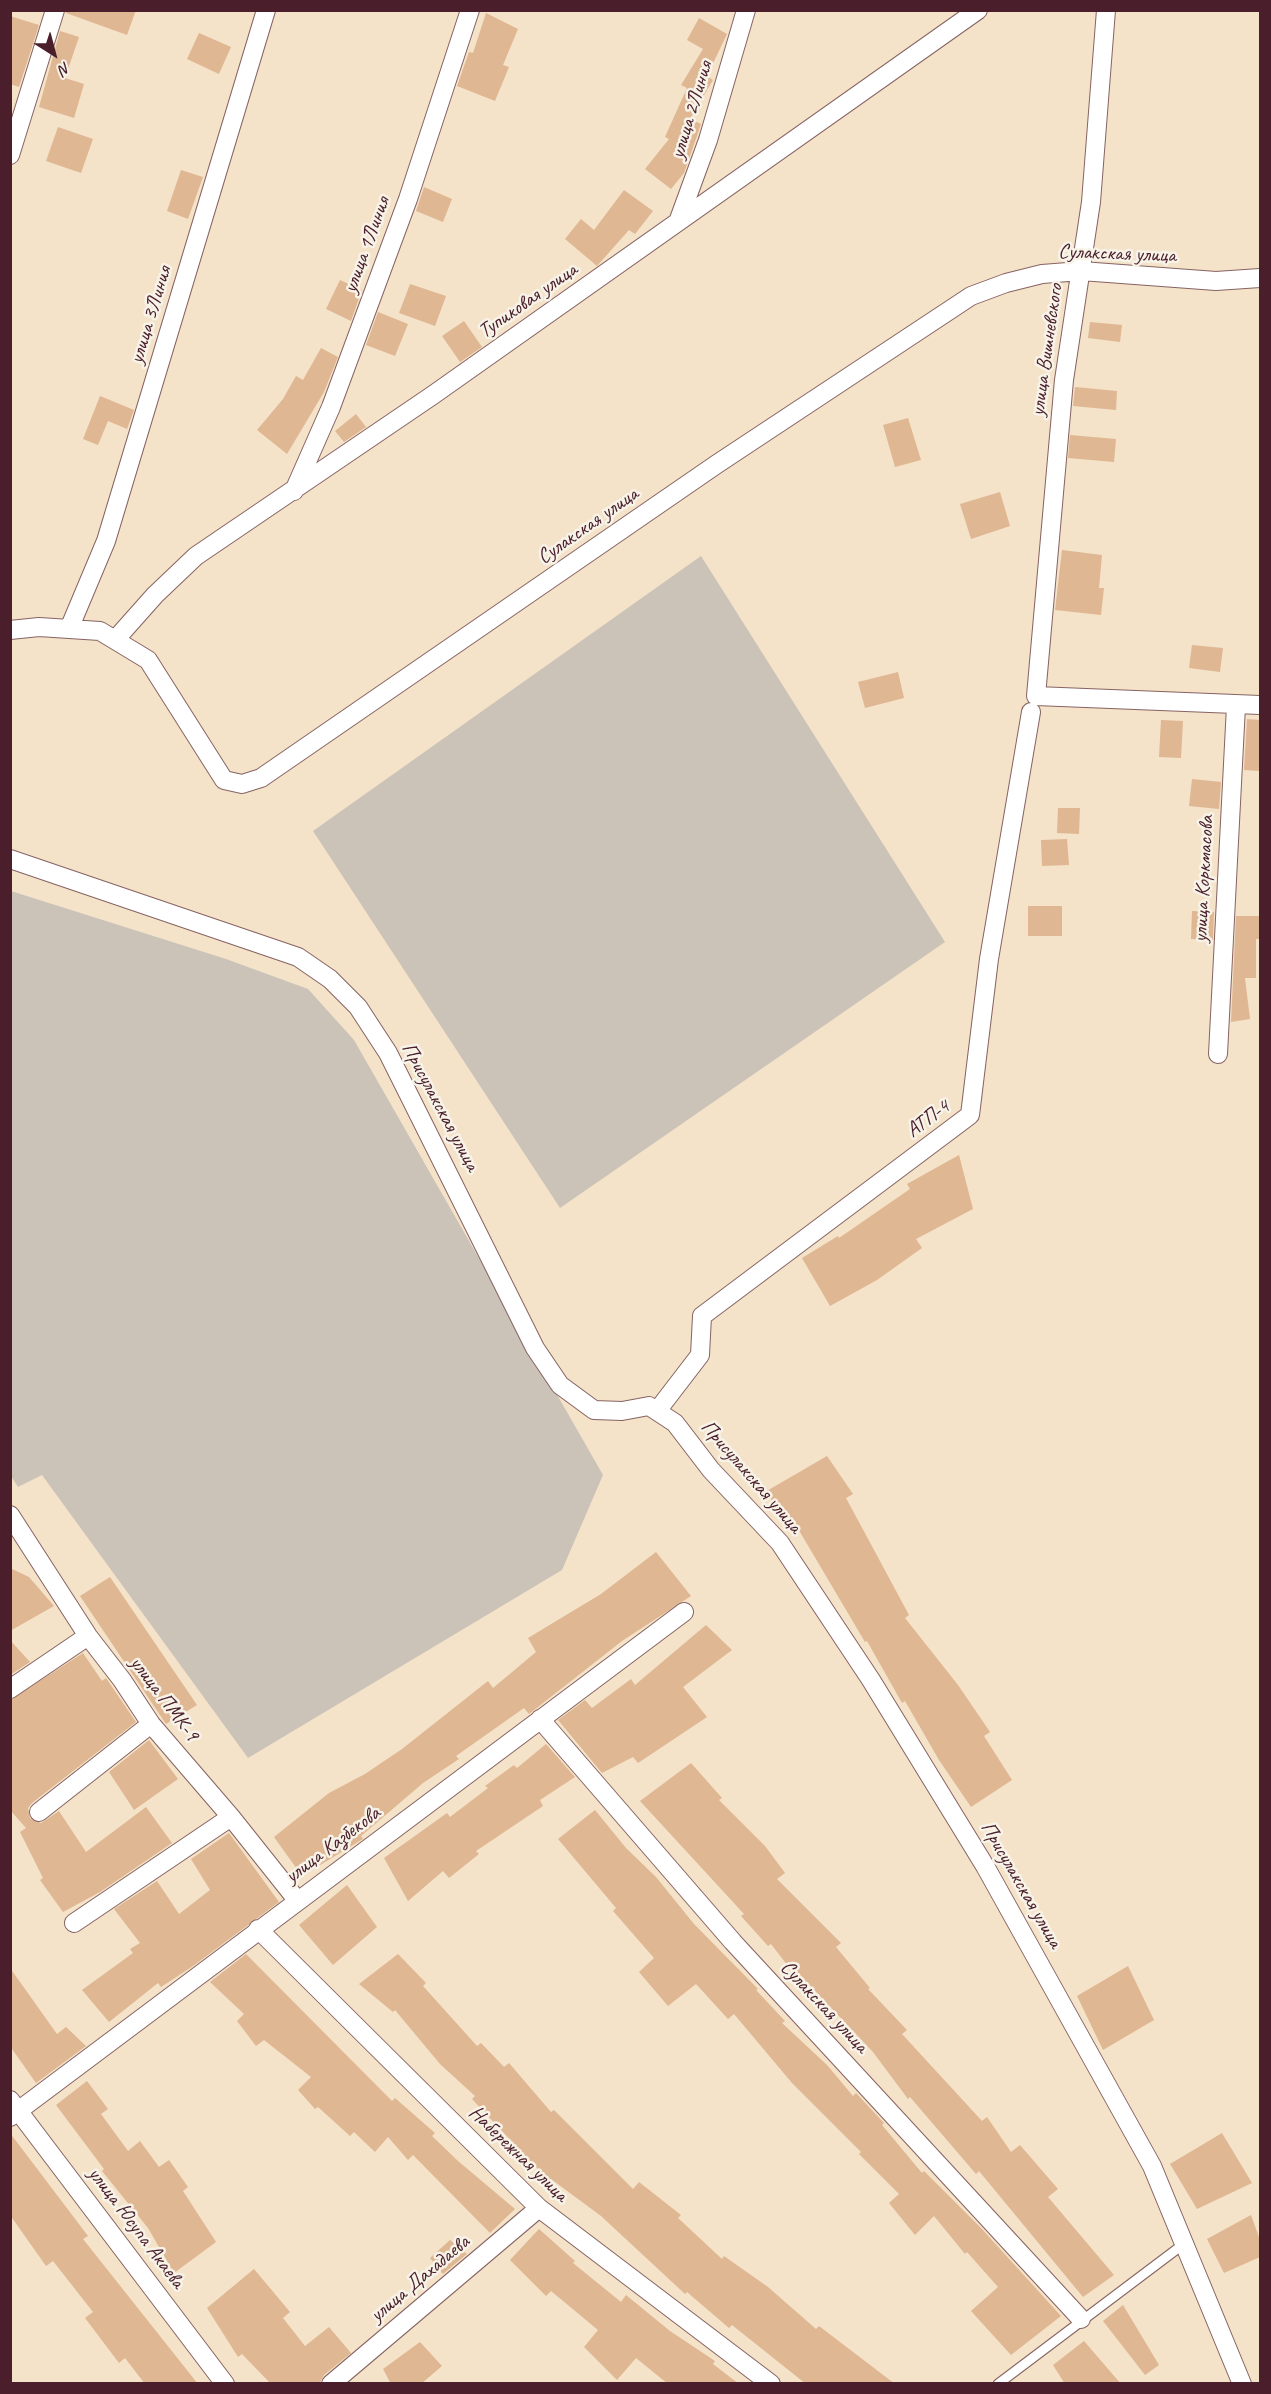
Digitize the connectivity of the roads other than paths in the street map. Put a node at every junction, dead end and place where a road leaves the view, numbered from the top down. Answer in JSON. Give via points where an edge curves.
{"nodes":[{"id":1,"x":55,"y":10,"type":"edge"},
{"id":2,"x":266,"y":10,"type":"edge"},
{"id":3,"x":470,"y":10,"type":"edge"},
{"id":4,"x":746,"y":10,"type":"edge"},
{"id":5,"x":978,"y":10,"type":"edge"},
{"id":6,"x":1106,"y":10,"type":"edge"},
{"id":7,"x":10,"y":155,"type":"edge"},
{"id":8,"x":678,"y":222,"type":"junction"},
{"id":9,"x":1081,"y":271,"type":"junction"},
{"id":10,"x":1260,"y":278,"type":"edge"},
{"id":11,"x":294,"y":490,"type":"junction"},
{"id":12,"x":69,"y":629,"type":"junction"},
{"id":13,"x":10,"y":630,"type":"edge"},
{"id":14,"x":115,"y":640,"type":"junction"},
{"id":15,"x":1034,"y":704,"type":"junction"},
{"id":16,"x":1260,"y":705,"type":"edge"},
{"id":17,"x":1236,"y":706,"type":"junction"},
{"id":18,"x":10,"y":859,"type":"edge"},
{"id":19,"x":1218,"y":1054,"type":"dead end"},
{"id":20,"x":657,"y":1412,"type":"junction"},
{"id":21,"x":10,"y":1515,"type":"edge"},
{"id":22,"x":684,"y":1612,"type":"dead end"},
{"id":23,"x":88,"y":1636,"type":"junction"},
{"id":24,"x":10,"y":1689,"type":"edge"},
{"id":25,"x":540,"y":1719,"type":"junction"},
{"id":26,"x":151,"y":1724,"type":"junction"},
{"id":27,"x":39,"y":1812,"type":"dead end"},
{"id":28,"x":231,"y":1817,"type":"junction"},
{"id":29,"x":297,"y":1900,"type":"junction"},
{"id":30,"x":74,"y":1923,"type":"dead end"},
{"id":31,"x":258,"y":1929,"type":"junction"},
{"id":32,"x":13,"y":2109,"type":"edge"},
{"id":33,"x":539,"y":2208,"type":"junction"},
{"id":34,"x":1185,"y":2243,"type":"junction"},
{"id":35,"x":1081,"y":2319,"type":"junction"},
{"id":36,"x":225,"y":2384,"type":"edge"},
{"id":37,"x":331,"y":2384,"type":"edge"},
{"id":38,"x":771,"y":2384,"type":"edge"},
{"id":39,"x":998,"y":2384,"type":"edge"},
{"id":40,"x":1242,"y":2384,"type":"edge"}],
"edges":[{"from":1,"to":7,"type":"street"},
{"from":2,"to":12,"type":"street","name":"улица 3Линия","via":[[106,542]]},
{"from":3,"to":11,"type":"street","name":"улица 1Линия","via":[[408,199],[332,407]]},
{"from":4,"to":8,"type":"street","name":"улица 2Линия","via":[[708,140]]},
{"from":5,"to":8,"type":"street","name":"Тупиковая улица"},
{"from":6,"to":9,"type":"street","name":"улица Вишневского","via":[[1091,202]]},
{"from":8,"to":11,"type":"street","name":"Тупиковая улица"},
{"from":9,"to":10,"type":"street","name":"Сулакская улица","via":[[1216,281]]},
{"from":9,"to":14,"type":"street","name":"Сулакская улица","via":[[1042,274],[971,296],[717,464],[261,778],[242,784],[224,780],[148,660]]},
{"from":9,"to":15,"type":"street","name":"улица Вишневского","via":[[1064,380]]},
{"from":11,"to":14,"type":"street","name":"Тупиковая улица","via":[[196,556]]},
{"from":12,"to":13,"type":"street","name":"Сулакская улица"},
{"from":12,"to":14,"type":"street","name":"Сулакская улица","via":[[100,631]]},
{"from":15,"to":17,"type":"street"},
{"from":15,"to":20,"type":"street","name":"АТП-4","via":[[989,959],[970,1115],[702,1316],[700,1355]]},
{"from":16,"to":17,"type":"street"},
{"from":17,"to":19,"type":"street","name":"улица Коркмасова"},
{"from":18,"to":20,"type":"street","name":"Присулакская улица","via":[[298,957],[330,979],[358,1007],[388,1053],[535,1348],[561,1385],[594,1410],[622,1411],[649,1406]]},
{"from":20,"to":34,"type":"street","name":"Присулакская улица","via":[[675,1423],[711,1470],[780,1543],[871,1680],[985,1866],[1094,2059],[1152,2166]]},
{"from":21,"to":23,"type":"street","name":"улица ПМК-9"},
{"from":22,"to":25,"type":"street","name":"улица Казбекова"},
{"from":23,"to":24,"type":"street"},
{"from":23,"to":26,"type":"street","name":"улица ПМК-9"},
{"from":25,"to":29,"type":"street","name":"улица Казбекова"},
{"from":25,"to":35,"type":"street","name":"Сулакская улица","via":[[733,1942]]},
{"from":26,"to":27,"type":"street"},
{"from":26,"to":28,"type":"street","name":"улица ПМК-9"},
{"from":28,"to":29,"type":"street","name":"улица ПМК-9"},
{"from":28,"to":30,"type":"street"},
{"from":29,"to":31,"type":"street","name":"улица Казбекова"},
{"from":31,"to":32,"type":"street","name":"улица Казбекова"},
{"from":31,"to":33,"type":"street","name":"Набережная улица"},
{"from":32,"to":36,"type":"street","name":"улица Юсупа Акаева"},
{"from":33,"to":37,"type":"street","name":"улица Дахадаева"},
{"from":33,"to":38,"type":"street","name":"Набережная улица"},
{"from":34,"to":35,"type":"lane"},
{"from":34,"to":40,"type":"street","name":"Присулакская улица"},
{"from":35,"to":39,"type":"lane"}]}
